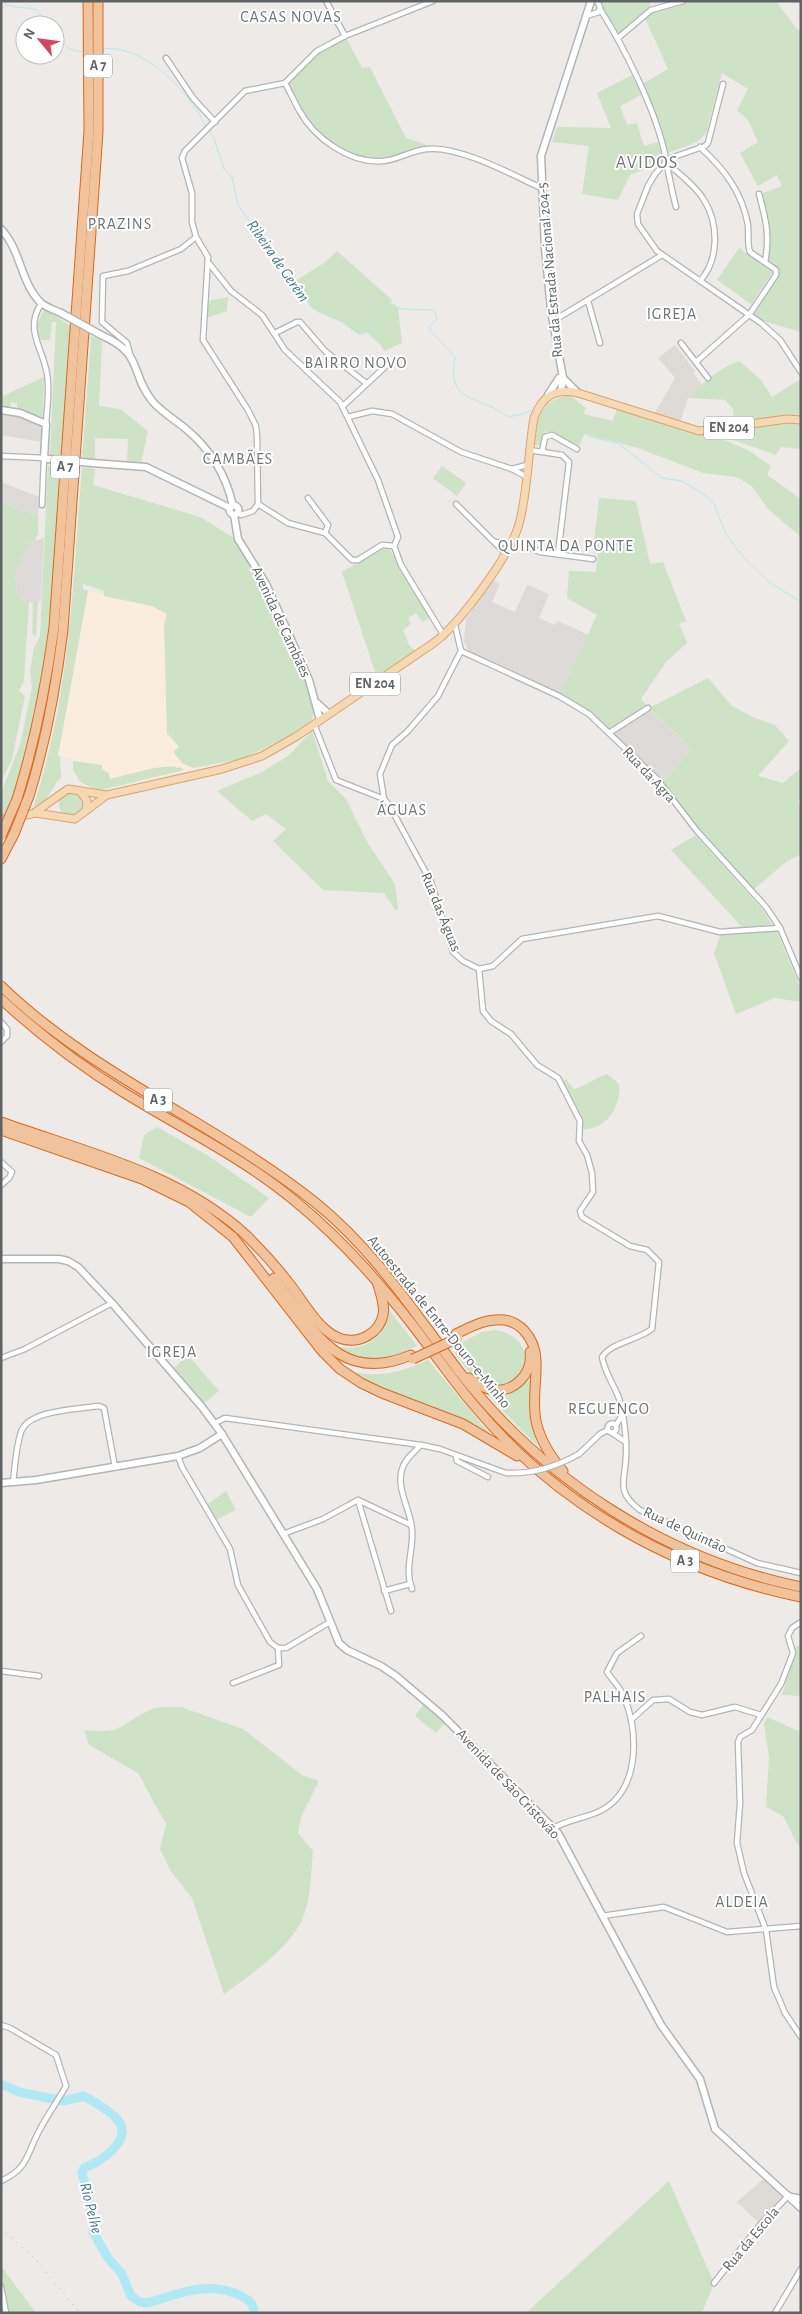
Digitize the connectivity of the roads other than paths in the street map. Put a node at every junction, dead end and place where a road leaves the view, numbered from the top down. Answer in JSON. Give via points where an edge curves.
{"nodes":[{"id":1,"x":88,"y":1,"type":"edge"},
{"id":2,"x":98,"y":1,"type":"edge"},
{"id":3,"x":326,"y":1,"type":"edge"},
{"id":4,"x":433,"y":1,"type":"edge"},
{"id":5,"x":591,"y":1,"type":"edge"},
{"id":6,"x":597,"y":1,"type":"edge"},
{"id":7,"x":683,"y":1,"type":"edge"},
{"id":8,"x":669,"y":3,"type":"edge"},
{"id":9,"x":600,"y":9,"type":"junction"},
{"id":10,"x":586,"y":16,"type":"junction"},
{"id":11,"x":344,"y":36,"type":"junction"},
{"id":12,"x":618,"y":38,"type":"junction"},
{"id":13,"x":166,"y":58,"type":"dead end"},
{"id":14,"x":285,"y":83,"type":"junction"},
{"id":15,"x":723,"y":84,"type":"dead end"},
{"id":16,"x":215,"y":122,"type":"junction"},
{"id":17,"x":94,"y":131,"type":"junction"},
{"id":18,"x":700,"y":148,"type":"junction"},
{"id":19,"x":665,"y":161,"type":"junction"},
{"id":20,"x":541,"y":188,"type":"junction"},
{"id":21,"x":759,"y":194,"type":"dead end"},
{"id":22,"x":676,"y":207,"type":"dead end"},
{"id":23,"x":1,"y":229,"type":"edge"},
{"id":24,"x":196,"y":237,"type":"junction"},
{"id":25,"x":662,"y":254,"type":"junction"},
{"id":26,"x":208,"y":262,"type":"junction"},
{"id":27,"x":765,"y":262,"type":"junction"},
{"id":28,"x":700,"y":281,"type":"junction"},
{"id":29,"x":588,"y":301,"type":"junction"},
{"id":30,"x":41,"y":304,"type":"junction"},
{"id":31,"x":749,"y":315,"type":"junction"},
{"id":32,"x":553,"y":321,"type":"junction"},
{"id":33,"x":275,"y":333,"type":"junction"},
{"id":34,"x":600,"y":343,"type":"dead end"},
{"id":35,"x":681,"y":344,"type":"dead end"},
{"id":36,"x":130,"y":354,"type":"junction"},
{"id":37,"x":696,"y":362,"type":"junction"},
{"id":38,"x":387,"y":365,"type":"dead end"},
{"id":39,"x":801,"y":372,"type":"edge"},
{"id":40,"x":561,"y":378,"type":"junction"},
{"id":41,"x":708,"y":378,"type":"dead end"},
{"id":42,"x":366,"y":383,"type":"junction"},
{"id":43,"x":561,"y":391,"type":"junction"},
{"id":44,"x":578,"y":393,"type":"junction"},
{"id":45,"x":548,"y":395,"type":"junction"},
{"id":46,"x":342,"y":406,"type":"junction"},
{"id":47,"x":1,"y":410,"type":"edge"},
{"id":48,"x":348,"y":417,"type":"junction"},
{"id":49,"x":801,"y":420,"type":"edge"},
{"id":50,"x":46,"y":424,"type":"junction"},
{"id":51,"x":578,"y":449,"type":"dead end"},
{"id":52,"x":528,"y":450,"type":"junction"},
{"id":53,"x":542,"y":452,"type":"junction"},
{"id":54,"x":1,"y":456,"type":"edge"},
{"id":55,"x":47,"y":459,"type":"junction"},
{"id":56,"x":527,"y":465,"type":"junction"},
{"id":57,"x":512,"y":469,"type":"junction"},
{"id":58,"x":526,"y":476,"type":"junction"},
{"id":59,"x":308,"y":498,"type":"dead end"},
{"id":60,"x":258,"y":504,"type":"junction"},
{"id":61,"x":456,"y":504,"type":"dead end"},
{"id":62,"x":42,"y":505,"type":"dead end"},
{"id":63,"x":231,"y":507,"type":"junction"},
{"id":64,"x":236,"y":514,"type":"junction"},
{"id":65,"x":325,"y":533,"type":"junction"},
{"id":66,"x":512,"y":541,"type":"junction"},
{"id":67,"x":495,"y":542,"type":"junction"},
{"id":68,"x":394,"y":546,"type":"junction"},
{"id":69,"x":505,"y":552,"type":"junction"},
{"id":70,"x":558,"y":554,"type":"junction"},
{"id":71,"x":593,"y":559,"type":"dead end"},
{"id":72,"x":455,"y":625,"type":"junction"},
{"id":73,"x":444,"y":636,"type":"junction"},
{"id":74,"x":461,"y":651,"type":"junction"},
{"id":75,"x":317,"y":703,"type":"junction"},
{"id":76,"x":648,"y":708,"type":"dead end"},
{"id":77,"x":329,"y":714,"type":"junction"},
{"id":78,"x":317,"y":722,"type":"junction"},
{"id":79,"x":609,"y":733,"type":"junction"},
{"id":80,"x":79,"y":791,"type":"junction"},
{"id":81,"x":107,"y":795,"type":"junction"},
{"id":82,"x":58,"y":796,"type":"junction"},
{"id":83,"x":384,"y":799,"type":"junction"},
{"id":84,"x":86,"y":810,"type":"junction"},
{"id":85,"x":32,"y":813,"type":"junction"},
{"id":86,"x":60,"y":815,"type":"junction"},
{"id":87,"x":1,"y":820,"type":"edge"},
{"id":88,"x":1,"y":836,"type":"edge"},
{"id":89,"x":1,"y":859,"type":"edge"},
{"id":90,"x":780,"y":928,"type":"junction"},
{"id":91,"x":479,"y":969,"type":"junction"},
{"id":92,"x":801,"y":978,"type":"edge"},
{"id":93,"x":1,"y":986,"type":"edge"},
{"id":94,"x":1,"y":999,"type":"edge"},
{"id":95,"x":1,"y":1022,"type":"edge"},
{"id":96,"x":1,"y":1042,"type":"edge"},
{"id":97,"x":1,"y":1122,"type":"edge"},
{"id":98,"x":1,"y":1130,"type":"edge"},
{"id":99,"x":1,"y":1162,"type":"edge"},
{"id":100,"x":1,"y":1185,"type":"edge"},
{"id":101,"x":206,"y":1205,"type":"junction"},
{"id":102,"x":1,"y":1259,"type":"edge"},
{"id":103,"x":376,"y":1280,"type":"junction"},
{"id":104,"x":112,"y":1303,"type":"junction"},
{"id":105,"x":303,"y":1326,"type":"junction"},
{"id":106,"x":457,"y":1336,"type":"junction"},
{"id":107,"x":412,"y":1357,"type":"junction"},
{"id":108,"x":1,"y":1358,"type":"edge"},
{"id":109,"x":458,"y":1369,"type":"junction"},
{"id":110,"x":623,"y":1414,"type":"junction"},
{"id":111,"x":215,"y":1423,"type":"junction"},
{"id":112,"x":610,"y":1431,"type":"junction"},
{"id":113,"x":222,"y":1434,"type":"junction"},
{"id":114,"x":626,"y":1442,"type":"junction"},
{"id":115,"x":421,"y":1445,"type":"junction"},
{"id":116,"x":178,"y":1456,"type":"junction"},
{"id":117,"x":456,"y":1456,"type":"junction"},
{"id":118,"x":115,"y":1467,"type":"junction"},
{"id":119,"x":536,"y":1468,"type":"junction"},
{"id":120,"x":488,"y":1477,"type":"dead end"},
{"id":121,"x":13,"y":1482,"type":"junction"},
{"id":122,"x":573,"y":1482,"type":"junction"},
{"id":123,"x":1,"y":1483,"type":"edge"},
{"id":124,"x":358,"y":1500,"type":"junction"},
{"id":125,"x":411,"y":1525,"type":"junction"},
{"id":126,"x":283,"y":1534,"type":"junction"},
{"id":127,"x":801,"y":1573,"type":"edge"},
{"id":128,"x":801,"y":1587,"type":"edge"},
{"id":129,"x":384,"y":1590,"type":"junction"},
{"id":130,"x":801,"y":1597,"type":"edge"},
{"id":131,"x":391,"y":1611,"type":"dead end"},
{"id":132,"x":330,"y":1622,"type":"junction"},
{"id":133,"x":801,"y":1622,"type":"edge"},
{"id":134,"x":641,"y":1636,"type":"dead end"},
{"id":135,"x":278,"y":1648,"type":"junction"},
{"id":136,"x":1,"y":1671,"type":"edge"},
{"id":137,"x":39,"y":1676,"type":"dead end"},
{"id":138,"x":233,"y":1683,"type":"dead end"},
{"id":139,"x":761,"y":1715,"type":"junction"},
{"id":140,"x":631,"y":1720,"type":"junction"},
{"id":141,"x":554,"y":1828,"type":"junction"},
{"id":142,"x":602,"y":1916,"type":"junction"},
{"id":143,"x":801,"y":1926,"type":"edge"},
{"id":144,"x":766,"y":1930,"type":"junction"},
{"id":145,"x":1,"y":2025,"type":"edge"},
{"id":146,"x":801,"y":2037,"type":"edge"},
{"id":147,"x":1,"y":2181,"type":"edge"},
{"id":148,"x":790,"y":2196,"type":"junction"},
{"id":149,"x":801,"y":2199,"type":"edge"},
{"id":150,"x":801,"y":2208,"type":"edge"},
{"id":151,"x":801,"y":2269,"type":"edge"},
{"id":152,"x":714,"y":2283,"type":"dead end"},
{"id":153,"x":1,"y":2287,"type":"edge"},
{"id":154,"x":6,"y":2313,"type":"edge"},
{"id":155,"x":776,"y":2313,"type":"edge"}],
"edges":[{"from":1,"to":17,"type":"highway","number":"A 7"},
{"from":2,"to":17,"type":"highway","number":"A 7"},
{"from":3,"to":11,"type":"street"},
{"from":4,"to":11,"type":"street"},
{"from":5,"to":10,"type":"street","name":"Rua da Estrada Nacional 204-5"},
{"from":6,"to":9,"type":"street"},
{"from":7,"to":8,"type":"street"},
{"from":8,"to":12,"type":"street","via":[[651,10]]},
{"from":9,"to":10,"type":"street","via":[[592,16]]},
{"from":9,"to":12,"type":"street"},
{"from":10,"to":20,"type":"street","name":"Rua da Estrada Nacional 204-5","via":[[542,147]]},
{"from":11,"to":14,"type":"street","via":[[317,51]]},
{"from":12,"to":19,"type":"street","via":[[652,115]]},
{"from":13,"to":16,"type":"street","via":[[193,98]]},
{"from":14,"to":16,"type":"street","via":[[245,91]]},
{"from":14,"to":20,"type":"street","via":[[299,111],[315,132],[355,157],[384,161],[427,149],[439,150],[479,159]]},
{"from":15,"to":18,"type":"street","via":[[710,139]]},
{"from":16,"to":24,"type":"street","via":[[184,151],[182,158],[192,193],[190,216]]},
{"from":17,"to":88,"type":"highway","number":"A 7","bridge":true,"via":[[54,627],[46,690],[17,799]]},
{"from":17,"to":89,"type":"highway","number":"A 7","bridge":true,"via":[[63,630],[42,753],[30,796]]},
{"from":18,"to":19,"type":"street"},
{"from":18,"to":27,"type":"street","via":[[717,163],[738,192],[748,225],[750,252]]},
{"from":19,"to":22,"type":"street"},
{"from":19,"to":25,"type":"street","via":[[648,186],[637,220],[652,246]]},
{"from":19,"to":28,"type":"street","via":[[693,186],[710,211],[714,254]]},
{"from":20,"to":32,"type":"street","name":"Rua da Estrada Nacional 204-5"},
{"from":21,"to":27,"type":"street","via":[[768,226]]},
{"from":23,"to":30,"type":"street","via":[[12,242],[22,273]]},
{"from":24,"to":26,"type":"street","via":[[208,254]]},
{"from":24,"to":36,"type":"street","via":[[180,249],[128,271],[103,276],[102,322],[127,342]]},
{"from":25,"to":28,"type":"street"},
{"from":25,"to":29,"type":"street"},
{"from":26,"to":33,"type":"street","via":[[231,291],[259,312]]},
{"from":26,"to":60,"type":"street","via":[[203,340],[256,426]]},
{"from":27,"to":31,"type":"street","via":[[776,270],[776,275]]},
{"from":28,"to":31,"type":"street"},
{"from":29,"to":32,"type":"street"},
{"from":29,"to":34,"type":"street"},
{"from":30,"to":36,"type":"street","name":"Avenida de Cambães","bridge":true,"via":[[101,334]]},
{"from":30,"to":50,"type":"street","via":[[35,316],[34,333],[47,372]]},
{"from":31,"to":37,"type":"street"},
{"from":31,"to":39,"type":"street","via":[[780,340]]},
{"from":32,"to":40,"type":"street","name":"Rua da Estrada Nacional 204-5"},
{"from":33,"to":42,"type":"street","via":[[300,322],[325,351]]},
{"from":33,"to":46,"type":"street","via":[[285,350]]},
{"from":35,"to":37,"type":"street"},
{"from":36,"to":63,"type":"street","name":"Avenida de Cambães","via":[[153,402],[196,438],[217,464],[226,481]]},
{"from":37,"to":41,"type":"street"},
{"from":38,"to":42,"type":"street"},
{"from":40,"to":43,"type":"street"},
{"from":40,"to":44,"type":"street"},
{"from":40,"to":45,"type":"street"},
{"from":42,"to":46,"type":"street"},
{"from":43,"to":44,"type":"main road","number":"EN 204"},
{"from":43,"to":45,"type":"main road","number":"EN 204"},
{"from":44,"to":49,"type":"main road","number":"EN 204","via":[[699,431]]},
{"from":45,"to":52,"type":"main road","number":"EN 204","via":[[534,418]]},
{"from":46,"to":48,"type":"street"},
{"from":47,"to":50,"type":"street","via":[[20,413]]},
{"from":48,"to":57,"type":"street","via":[[372,411],[392,414],[461,452]]},
{"from":48,"to":68,"type":"street","via":[[388,505],[398,536]]},
{"from":50,"to":55,"type":"street"},
{"from":51,"to":53,"type":"street","via":[[552,435],[545,437]]},
{"from":52,"to":53,"type":"street"},
{"from":52,"to":56,"type":"main road","number":"EN 204"},
{"from":53,"to":70,"type":"street","via":[[562,455],[568,462]]},
{"from":54,"to":55,"type":"street"},
{"from":55,"to":62,"type":"street"},
{"from":55,"to":63,"type":"street","bridge":true,"via":[[146,468]]},
{"from":56,"to":57,"type":"street"},
{"from":56,"to":58,"type":"main road","number":"EN 204"},
{"from":57,"to":58,"type":"street"},
{"from":58,"to":66,"type":"main road","number":"EN 204","via":[[519,524]]},
{"from":59,"to":65,"type":"street","via":[[328,524]]},
{"from":60,"to":64,"type":"street","via":[[248,514]]},
{"from":60,"to":65,"type":"street","via":[[288,522]]},
{"from":61,"to":67,"type":"street"},
{"from":63,"to":64,"type":"street","name":"Avenida de Cambães","via":[[230,512]]},
{"from":64,"to":75,"type":"street","name":"Avenida de Cambães","via":[[238,538],[266,584]]},
{"from":65,"to":68,"type":"street","via":[[352,560],[358,560],[382,545]]},
{"from":66,"to":67,"type":"street"},
{"from":66,"to":69,"type":"main road","number":"EN 204"},
{"from":66,"to":70,"type":"street"},
{"from":67,"to":69,"type":"street"},
{"from":68,"to":73,"type":"street","via":[[401,565]]},
{"from":69,"to":72,"type":"main road","number":"EN 204"},
{"from":70,"to":71,"type":"street"},
{"from":72,"to":73,"type":"main road","number":"EN 204"},
{"from":72,"to":74,"type":"street"},
{"from":73,"to":77,"type":"main road","number":"EN 204"},
{"from":74,"to":79,"type":"street","name":"Rua da Agra","via":[[559,696],[589,714]]},
{"from":74,"to":83,"type":"street","via":[[438,696],[392,745],[380,774]]},
{"from":75,"to":77,"type":"street","name":"Avenida de Cambães"},
{"from":75,"to":78,"type":"street","name":"Avenida de Cambães"},
{"from":76,"to":79,"type":"street"},
{"from":77,"to":78,"type":"main road","number":"EN 204"},
{"from":78,"to":81,"type":"main road","number":"EN 204","via":[[277,748],[247,762]]},
{"from":78,"to":83,"type":"street","via":[[336,780]]},
{"from":79,"to":90,"type":"street","name":"Rua da Agra","via":[[657,779],[697,831],[766,907]]},
{"from":80,"to":81,"type":"main road"},
{"from":80,"to":82,"type":"main road","via":[[68,789]]},
{"from":80,"to":84,"type":"main road","via":[[86,801]]},
{"from":81,"to":84,"type":"main road"},
{"from":82,"to":85,"type":"main road"},
{"from":82,"to":86,"type":"main road","via":[[56,807]]},
{"from":83,"to":91,"type":"street","name":"Rua das Águas","via":[[431,882],[453,952]]},
{"from":84,"to":86,"type":"main road","via":[[76,819]]},
{"from":85,"to":86,"type":"main road"},
{"from":85,"to":87,"type":"main road"},
{"from":90,"to":91,"type":"street","via":[[720,932],[658,916],[522,938],[493,966]]},
{"from":90,"to":92,"type":"street","name":"Rua da Agra"},
{"from":91,"to":110,"type":"street","name":"Rua de Quintão","via":[[483,1011],[491,1021],[511,1034],[537,1065],[558,1078],[580,1121],[580,1141],[590,1164],[592,1192],[580,1211],[582,1217],[630,1246],[647,1250],[659,1262],[652,1329],[641,1338],[607,1349],[602,1357],[604,1370],[621,1399]]},
{"from":93,"to":109,"type":"highway","name":"Autoestrada de Entre-Douro-e-Minho","number":"A 3","via":[[84,1054],[234,1144],[320,1206],[391,1280]]},
{"from":94,"to":103,"type":"highway","name":"Autoestrada de Entre-Douro-e-Minho","number":"A 3","via":[[78,1062],[274,1184],[328,1229]]},
{"from":95,"to":96,"type":"street","via":[[7,1029],[7,1036]]},
{"from":97,"to":101,"type":"highway","via":[[162,1180]]},
{"from":98,"to":105,"type":"highway","via":[[142,1179],[189,1202],[233,1237]]},
{"from":99,"to":100,"type":"street","via":[[12,1172]]},
{"from":101,"to":103,"type":"highway","via":[[263,1253],[323,1327],[336,1338],[357,1340],[374,1332],[379,1325],[384,1305]]},
{"from":101,"to":107,"type":"highway","via":[[228,1222],[334,1351],[365,1365],[380,1365]]},
{"from":102,"to":104,"type":"street","name":"Avenida de São Cristovão","via":[[68,1261],[78,1267]]},
{"from":103,"to":119,"type":"highway","name":"Autoestrada de Entre-Douro-e-Minho","number":"A 3","via":[[472,1403]]},
{"from":104,"to":108,"type":"street"},
{"from":104,"to":111,"type":"street","name":"Avenida de São Cristovão"},
{"from":105,"to":107,"type":"highway","via":[[324,1349],[348,1366],[383,1369]]},
{"from":105,"to":119,"type":"highway","via":[[340,1369],[362,1383],[463,1424]]},
{"from":106,"to":107,"type":"highway"},
{"from":106,"to":109,"type":"highway","via":[[482,1327],[504,1325],[525,1339],[531,1358],[523,1378],[506,1390],[487,1389]]},
{"from":106,"to":122,"type":"highway","via":[[477,1324],[496,1320],[514,1323],[527,1332],[535,1351],[534,1404],[538,1432]]},
{"from":109,"to":122,"type":"highway","name":"Autoestrada de Entre-Douro-e-Minho","number":"A 3","via":[[504,1423],[541,1459]]},
{"from":110,"to":112,"type":"street","via":[[616,1425],[610,1424]]},
{"from":110,"to":114,"type":"street","name":"Rua de Quintão"},
{"from":111,"to":113,"type":"street","name":"Avenida de São Cristovão"},
{"from":111,"to":115,"type":"street","via":[[225,1418]]},
{"from":112,"to":114,"type":"street"},
{"from":112,"to":117,"type":"street","bridge":true,"via":[[600,1434],[579,1454],[556,1467],[529,1474],[506,1473]]},
{"from":113,"to":116,"type":"street","via":[[200,1448]]},
{"from":113,"to":126,"type":"street","name":"Avenida de São Cristovão"},
{"from":114,"to":127,"type":"street","name":"Rua de Quintão","via":[[622,1481],[627,1500],[640,1510],[757,1563]]},
{"from":115,"to":117,"type":"street"},
{"from":115,"to":125,"type":"street","via":[[402,1468],[400,1485]]},
{"from":116,"to":118,"type":"street"},
{"from":116,"to":135,"type":"street","via":[[230,1549],[238,1585],[270,1642]]},
{"from":117,"to":120,"type":"street","via":[[457,1461]]},
{"from":118,"to":121,"type":"street"},
{"from":118,"to":121,"type":"street","via":[[104,1408],[99,1406],[35,1416],[26,1423],[21,1432]]},
{"from":119,"to":130,"type":"highway","name":"Autoestrada de Entre-Douro-e-Minho","number":"A 3","via":[[591,1511],[670,1555],[718,1576]]},
{"from":121,"to":123,"type":"street"},
{"from":122,"to":128,"type":"highway","name":"Autoestrada de Entre-Douro-e-Minho","number":"A 3","via":[[636,1526],[674,1546],[722,1566]]},
{"from":124,"to":125,"type":"street"},
{"from":124,"to":126,"type":"street","via":[[323,1519]]},
{"from":124,"to":129,"type":"street"},
{"from":125,"to":129,"type":"street","via":[[407,1571],[411,1587]]},
{"from":126,"to":132,"type":"street","name":"Avenida de São Cristovão","via":[[317,1590]]},
{"from":129,"to":131,"type":"street"},
{"from":132,"to":135,"type":"street","via":[[286,1648]]},
{"from":132,"to":141,"type":"street","name":"Avenida de São Cristovão","via":[[339,1643],[396,1676],[443,1716]]},
{"from":133,"to":139,"type":"street","via":[[792,1628],[788,1636],[793,1653],[782,1684]]},
{"from":134,"to":140,"type":"street","via":[[617,1653],[607,1672],[624,1695]]},
{"from":135,"to":138,"type":"street","via":[[279,1665]]},
{"from":136,"to":137,"type":"street"},
{"from":139,"to":140,"type":"street","via":[[735,1706],[702,1715],[690,1712],[669,1699],[653,1700]]},
{"from":139,"to":144,"type":"street","via":[[752,1730],[738,1742],[740,1803],[737,1843],[744,1873]]},
{"from":140,"to":141,"type":"street","via":[[634,1746],[628,1780],[617,1798],[606,1808]]},
{"from":141,"to":142,"type":"street","name":"Avenida de São Cristovão"},
{"from":142,"to":144,"type":"street","via":[[664,1907],[727,1932]]},
{"from":142,"to":148,"type":"street","name":"Avenida de São Cristovão","via":[[661,2024],[700,2079],[713,2131]]},
{"from":143,"to":144,"type":"street"},
{"from":144,"to":146,"type":"street","via":[[774,1987],[784,2013]]},
{"from":145,"to":147,"type":"street","via":[[56,2055],[66,2086],[38,2133],[27,2160],[16,2174]]},
{"from":148,"to":149,"type":"street"},
{"from":148,"to":150,"type":"street","name":"Avenida de São Cristovão"},
{"from":148,"to":152,"type":"street","name":"Rua da Escola","via":[[760,2225]]},
{"from":151,"to":155,"type":"street"},
{"from":153,"to":154,"type":"street"}]}
